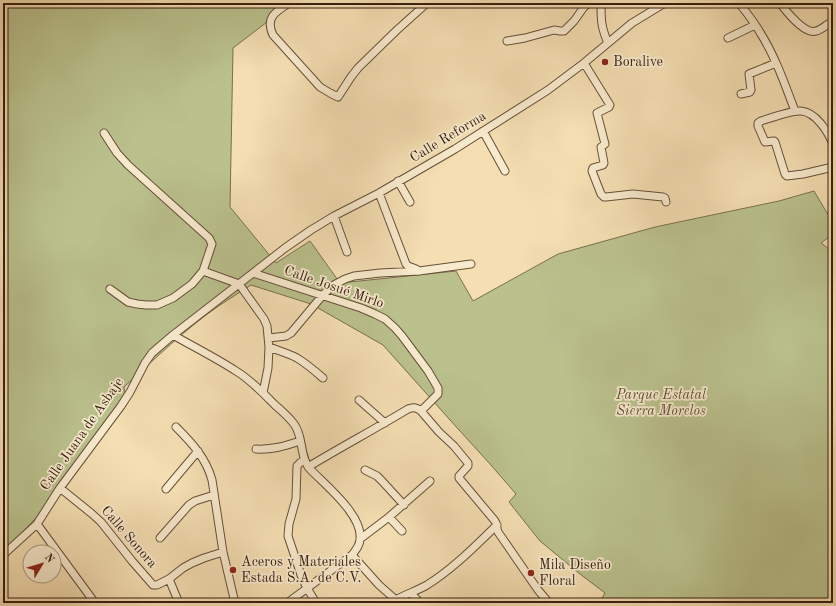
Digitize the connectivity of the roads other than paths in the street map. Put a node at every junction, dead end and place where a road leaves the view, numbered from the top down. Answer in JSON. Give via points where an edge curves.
{"nodes":[{"id":1,"x":289,"y":3,"type":"edge"},
{"id":2,"x":427,"y":3,"type":"edge"},
{"id":3,"x":589,"y":3,"type":"edge"},
{"id":4,"x":601,"y":3,"type":"edge"},
{"id":5,"x":665,"y":3,"type":"edge"},
{"id":6,"x":739,"y":3,"type":"edge"},
{"id":7,"x":780,"y":3,"type":"edge"},
{"id":8,"x":756,"y":25,"type":"junction"},
{"id":9,"x":833,"y":26,"type":"edge"},
{"id":10,"x":728,"y":38,"type":"dead end"},
{"id":11,"x":507,"y":41,"type":"dead end"},
{"id":12,"x":608,"y":43,"type":"junction"},
{"id":13,"x":776,"y":63,"type":"junction"},
{"id":14,"x":584,"y":64,"type":"junction"},
{"id":15,"x":741,"y":94,"type":"dead end"},
{"id":16,"x":795,"y":112,"type":"junction"},
{"id":17,"x":484,"y":131,"type":"junction"},
{"id":18,"x":104,"y":133,"type":"dead end"},
{"id":19,"x":833,"y":144,"type":"edge"},
{"id":20,"x":833,"y":167,"type":"edge"},
{"id":21,"x":504,"y":172,"type":"dead end"},
{"id":22,"x":398,"y":181,"type":"junction"},
{"id":23,"x":379,"y":192,"type":"junction"},
{"id":24,"x":410,"y":202,"type":"dead end"},
{"id":25,"x":666,"y":202,"type":"dead end"},
{"id":26,"x":334,"y":216,"type":"junction"},
{"id":27,"x":347,"y":252,"type":"dead end"},
{"id":28,"x":471,"y":264,"type":"dead end"},
{"id":29,"x":203,"y":271,"type":"junction"},
{"id":30,"x":419,"y":271,"type":"junction"},
{"id":31,"x":253,"y":273,"type":"junction"},
{"id":32,"x":239,"y":284,"type":"junction"},
{"id":33,"x":110,"y":290,"type":"dead end"},
{"id":34,"x":322,"y":296,"type":"junction"},
{"id":35,"x":173,"y":335,"type":"junction"},
{"id":36,"x":269,"y":338,"type":"junction"},
{"id":37,"x":269,"y":348,"type":"junction"},
{"id":38,"x":323,"y":378,"type":"dead end"},
{"id":39,"x":263,"y":393,"type":"junction"},
{"id":40,"x":360,"y":400,"type":"dead end"},
{"id":41,"x":421,"y":411,"type":"junction"},
{"id":42,"x":385,"y":423,"type":"junction"},
{"id":43,"x":176,"y":427,"type":"dead end"},
{"id":44,"x":300,"y":441,"type":"junction"},
{"id":45,"x":256,"y":449,"type":"dead end"},
{"id":46,"x":198,"y":451,"type":"junction"},
{"id":47,"x":307,"y":464,"type":"junction"},
{"id":48,"x":365,"y":470,"type":"dead end"},
{"id":49,"x":430,"y":481,"type":"dead end"},
{"id":50,"x":60,"y":488,"type":"junction"},
{"id":51,"x":166,"y":489,"type":"dead end"},
{"id":52,"x":214,"y":495,"type":"junction"},
{"id":53,"x":404,"y":505,"type":"junction"},
{"id":54,"x":389,"y":517,"type":"junction"},
{"id":55,"x":37,"y":524,"type":"junction"},
{"id":56,"x":497,"y":525,"type":"junction"},
{"id":57,"x":402,"y":531,"type":"dead end"},
{"id":58,"x":160,"y":538,"type":"dead end"},
{"id":59,"x":360,"y":539,"type":"junction"},
{"id":60,"x":223,"y":552,"type":"junction"},
{"id":61,"x":3,"y":555,"type":"edge"},
{"id":62,"x":352,"y":555,"type":"junction"},
{"id":63,"x":169,"y":579,"type":"junction"},
{"id":64,"x":307,"y":588,"type":"junction"},
{"id":65,"x":411,"y":593,"type":"junction"},
{"id":66,"x":393,"y":601,"type":"edge"},
{"id":67,"x":95,"y":603,"type":"edge"},
{"id":68,"x":179,"y":603,"type":"edge"},
{"id":69,"x":235,"y":603,"type":"edge"},
{"id":70,"x":287,"y":603,"type":"edge"},
{"id":71,"x":316,"y":603,"type":"edge"},
{"id":72,"x":420,"y":603,"type":"edge"},
{"id":73,"x":549,"y":603,"type":"edge"}],
"edges":[{"from":1,"to":2,"type":"street","via":[[279,9],[271,19],[273,35],[320,86],[338,97],[358,68]]},
{"from":3,"to":11,"type":"street","via":[[564,31],[554,30]]},
{"from":4,"to":12,"type":"street","via":[[601,22]]},
{"from":5,"to":12,"type":"street","name":"Calle Reforma","via":[[632,23]]},
{"from":6,"to":8,"type":"street"},
{"from":7,"to":9,"type":"street","via":[[791,17],[810,31],[817,31],[830,23]]},
{"from":8,"to":10,"type":"street"},
{"from":8,"to":13,"type":"street"},
{"from":12,"to":14,"type":"street","name":"Calle Reforma"},
{"from":13,"to":15,"type":"street","via":[[749,74],[751,90]]},
{"from":13,"to":16,"type":"street"},
{"from":14,"to":17,"type":"street","name":"Calle Reforma"},
{"from":14,"to":25,"type":"street","via":[[610,104],[609,107],[597,112],[605,144],[601,147],[604,163],[592,171],[601,194],[604,197],[633,194],[662,197]]},
{"from":16,"to":19,"type":"street","via":[[806,112],[813,116],[826,130]]},
{"from":16,"to":20,"type":"street","via":[[758,124],[765,142],[775,142],[785,174],[803,174]]},
{"from":17,"to":21,"type":"street"},
{"from":17,"to":22,"type":"street","name":"Calle Reforma"},
{"from":18,"to":29,"type":"street","via":[[128,165],[211,240]]},
{"from":22,"to":23,"type":"street","name":"Calle Reforma"},
{"from":22,"to":24,"type":"street"},
{"from":23,"to":26,"type":"street","name":"Calle Reforma"},
{"from":23,"to":30,"type":"street","via":[[406,264]]},
{"from":26,"to":27,"type":"street"},
{"from":26,"to":31,"type":"street","name":"Calle Reforma","via":[[285,248]]},
{"from":28,"to":30,"type":"street"},
{"from":29,"to":32,"type":"street"},
{"from":29,"to":33,"type":"street","via":[[192,284],[173,298],[156,305],[128,302]]},
{"from":30,"to":34,"type":"street","via":[[354,276],[338,282]]},
{"from":31,"to":32,"type":"street","name":"Calle Reforma"},
{"from":31,"to":34,"type":"street","name":"Calle Josué Mirlo"},
{"from":32,"to":35,"type":"street","name":"Calle Juana de Asbaje"},
{"from":32,"to":36,"type":"street","via":[[266,322]]},
{"from":34,"to":36,"type":"street","via":[[291,333]]},
{"from":34,"to":41,"type":"street","name":"Calle Josué Mirlo","via":[[375,314],[385,319],[402,336],[438,388],[438,394]]},
{"from":35,"to":39,"type":"street","via":[[236,371]]},
{"from":35,"to":50,"type":"street","name":"Calle Juana de Asbaje","via":[[148,357],[121,406]]},
{"from":36,"to":37,"type":"street"},
{"from":37,"to":38,"type":"street","via":[[297,358]]},
{"from":37,"to":39,"type":"street"},
{"from":39,"to":44,"type":"street","via":[[293,423],[299,431]]},
{"from":40,"to":42,"type":"street"},
{"from":41,"to":42,"type":"street","via":[[412,407]]},
{"from":41,"to":56,"type":"street","via":[[468,463],[459,478]]},
{"from":42,"to":47,"type":"street"},
{"from":43,"to":46,"type":"street"},
{"from":44,"to":45,"type":"street","via":[[277,448]]},
{"from":44,"to":47,"type":"street"},
{"from":46,"to":51,"type":"street"},
{"from":46,"to":52,"type":"street","via":[[209,471]]},
{"from":47,"to":59,"type":"street","via":[[356,521]]},
{"from":47,"to":64,"type":"street","via":[[298,466],[296,499],[288,536]]},
{"from":48,"to":53,"type":"street","via":[[382,481]]},
{"from":49,"to":53,"type":"street"},
{"from":50,"to":55,"type":"street","name":"Calle Juana de Asbaje"},
{"from":50,"to":63,"type":"street","name":"Calle Sonora","via":[[100,522],[153,585]]},
{"from":52,"to":58,"type":"street","via":[[189,505]]},
{"from":52,"to":60,"type":"street"},
{"from":53,"to":54,"type":"street"},
{"from":54,"to":57,"type":"street"},
{"from":54,"to":59,"type":"street"},
{"from":55,"to":61,"type":"street","name":"Calle Juana de Asbaje"},
{"from":55,"to":67,"type":"street"},
{"from":56,"to":65,"type":"street","via":[[440,575]]},
{"from":56,"to":73,"type":"street","via":[[498,532]]},
{"from":59,"to":62,"type":"street"},
{"from":60,"to":63,"type":"street","name":"Calle Sonora","via":[[192,563]]},
{"from":60,"to":69,"type":"street"},
{"from":62,"to":64,"type":"street"},
{"from":62,"to":66,"type":"street"},
{"from":63,"to":68,"type":"street"},
{"from":64,"to":70,"type":"street"},
{"from":64,"to":71,"type":"street"},
{"from":65,"to":66,"type":"street"},
{"from":65,"to":72,"type":"street"}]}
